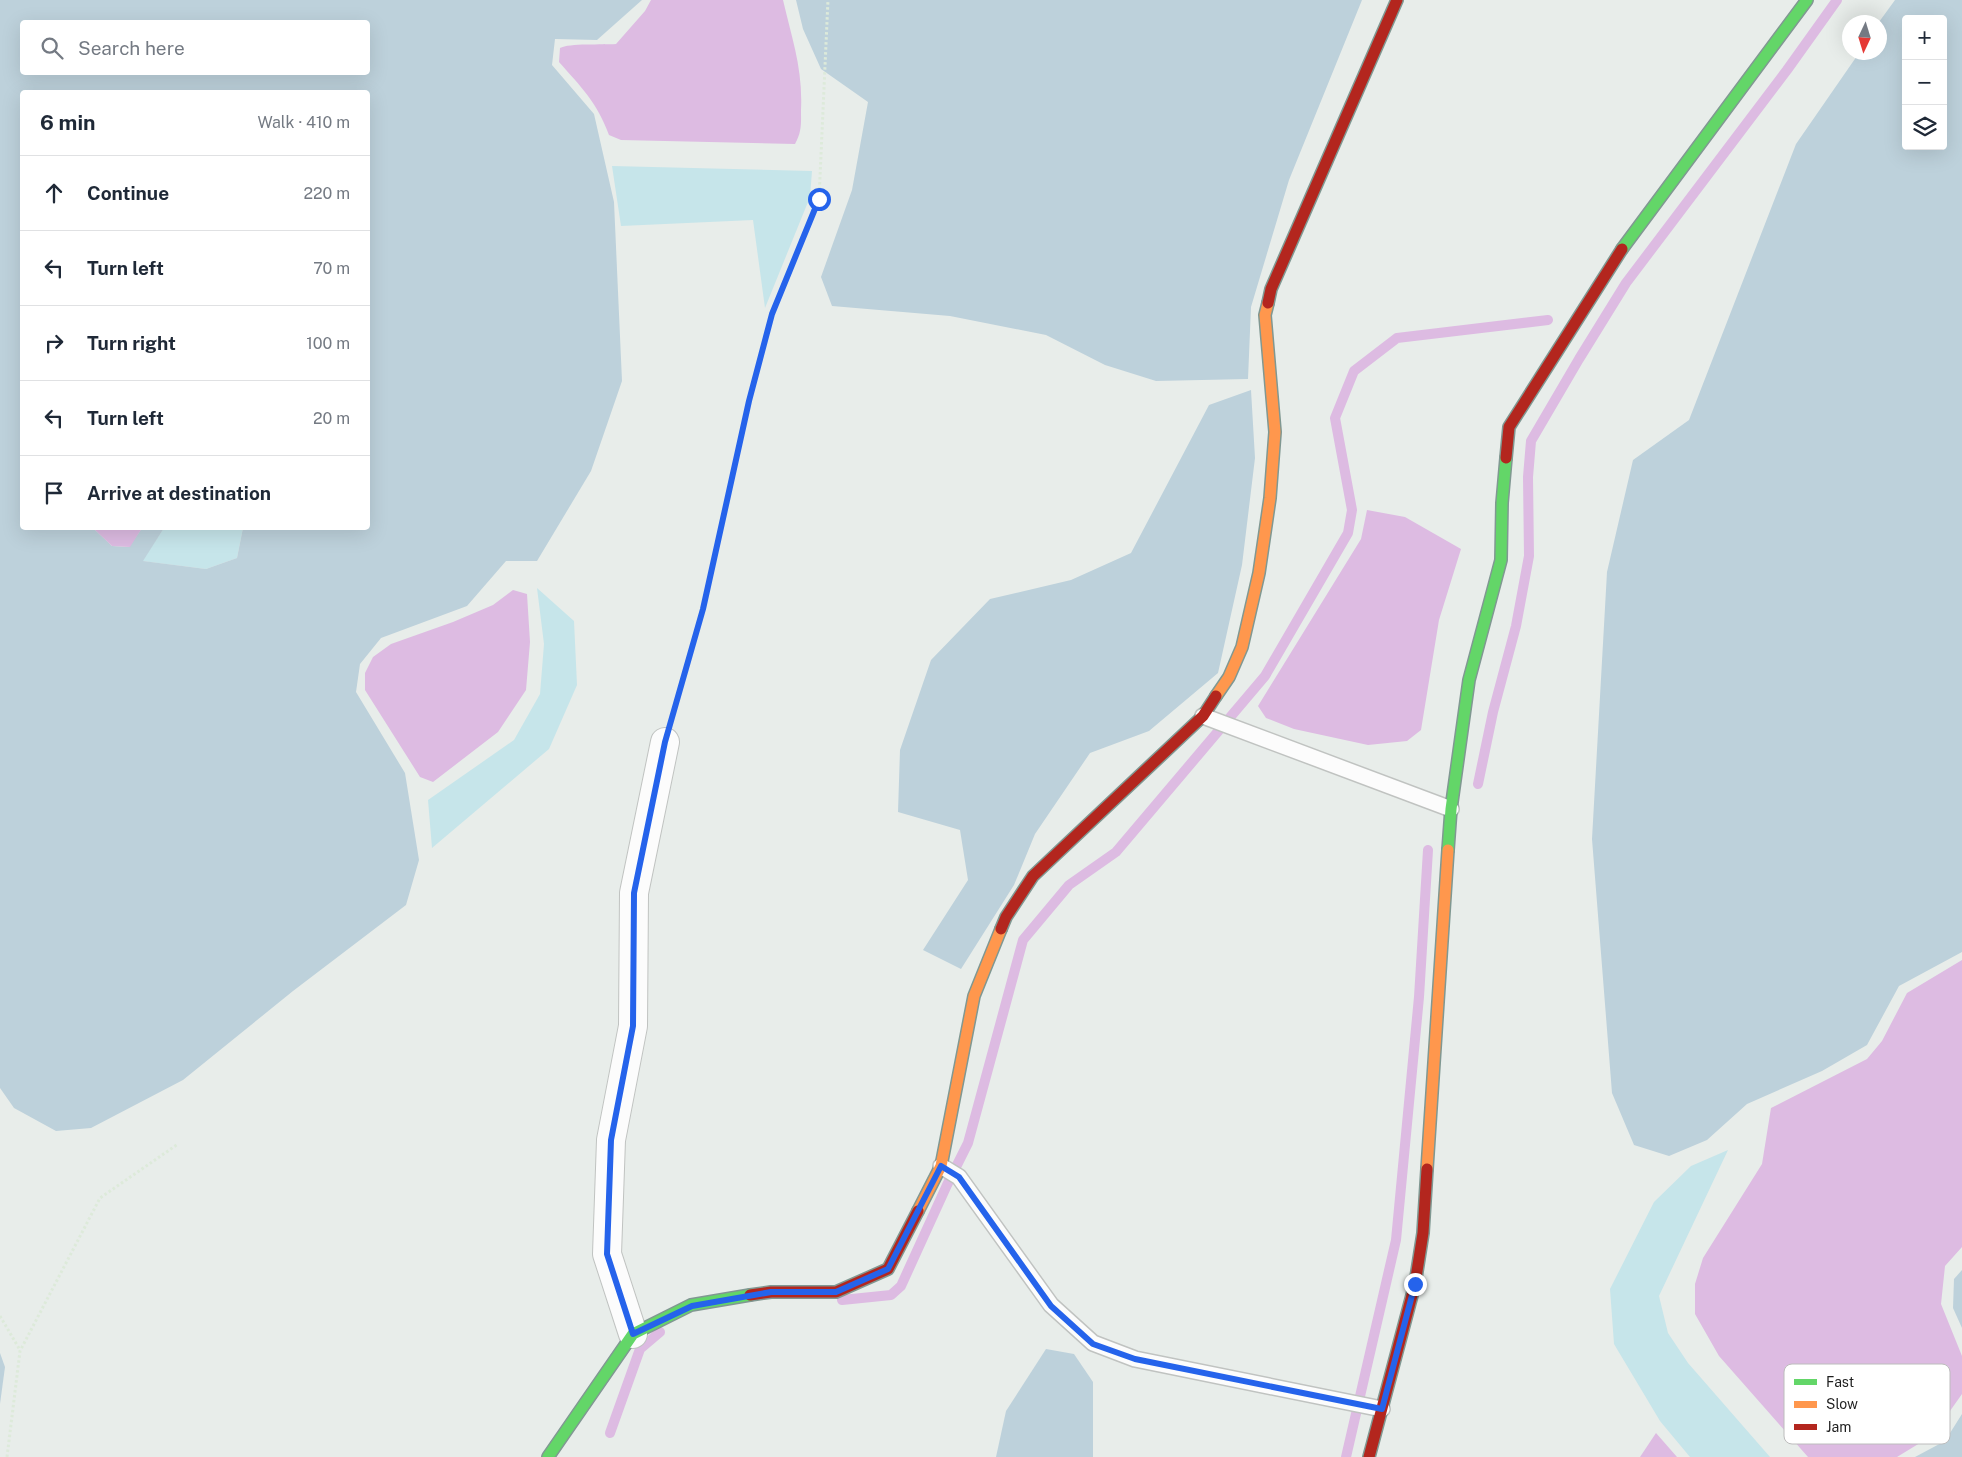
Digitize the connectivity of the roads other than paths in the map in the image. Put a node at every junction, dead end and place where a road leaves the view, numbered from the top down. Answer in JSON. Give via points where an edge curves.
{"nodes":[{"id":1,"x":1397,"y":0,"type":"edge"},
{"id":2,"x":1807,"y":0,"type":"edge"},
{"id":3,"x":1203,"y":716,"type":"junction"},
{"id":4,"x":665,"y":742,"type":"road end"},
{"id":5,"x":1451,"y":808,"type":"junction"},
{"id":6,"x":949,"y":1171,"type":"junction"},
{"id":7,"x":633,"y":1334,"type":"junction"},
{"id":8,"x":1374,"y":1407,"type":"junction"},
{"id":9,"x":548,"y":1457,"type":"edge"},
{"id":10,"x":1369,"y":1457,"type":"edge"}],
"edges":[{"from":1,"to":3,"type":"street","via":[[1270,289],[1265,315],[1275,432],[1259,573],[1242,647],[1229,677]]},
{"from":2,"to":5,"type":"street","via":[[1620,252],[1509,427],[1501,560],[1469,680]]},
{"from":3,"to":5,"type":"lane"},
{"from":3,"to":6,"type":"street","via":[[1033,876],[1006,917],[974,996]]},
{"from":4,"to":7,"type":"street","via":[[634,893],[633,1026],[611,1140],[607,1254]]},
{"from":5,"to":8,"type":"street","via":[[1423,1232],[1415,1284]]},
{"from":6,"to":7,"type":"street","via":[[888,1269],[836,1292],[771,1292],[692,1306]]},
{"from":6,"to":8,"type":"lane","via":[[1051,1306],[1093,1344],[1135,1359]]},
{"from":7,"to":9,"type":"street"},
{"from":8,"to":10,"type":"street"}]}
